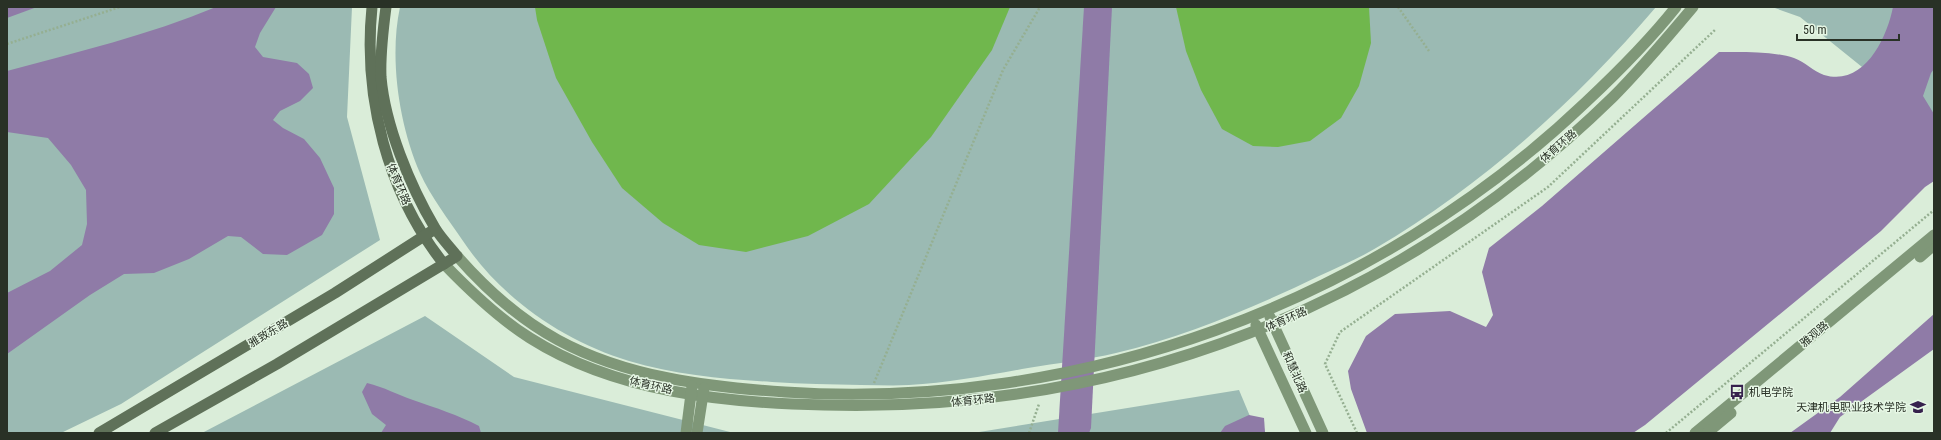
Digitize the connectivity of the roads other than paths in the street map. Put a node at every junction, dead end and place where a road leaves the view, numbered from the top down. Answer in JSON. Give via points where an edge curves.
{"nodes":[{"id":1,"x":372,"y":7,"type":"edge"},
{"id":2,"x":386,"y":7,"type":"edge"},
{"id":3,"x":1676,"y":7,"type":"edge"},
{"id":4,"x":1692,"y":7,"type":"edge"},
{"id":5,"x":435,"y":229,"type":"junction"},
{"id":6,"x":423,"y":235,"type":"junction"},
{"id":7,"x":1934,"y":235,"type":"edge"},
{"id":8,"x":1934,"y":245,"type":"edge"},
{"id":9,"x":457,"y":256,"type":"junction"},
{"id":10,"x":444,"y":264,"type":"junction"},
{"id":11,"x":1267,"y":311,"type":"junction"},
{"id":12,"x":1252,"y":317,"type":"junction"},
{"id":13,"x":1273,"y":324,"type":"junction"},
{"id":14,"x":1259,"y":330,"type":"junction"},
{"id":15,"x":693,"y":382,"type":"junction"},
{"id":16,"x":704,"y":383,"type":"junction"},
{"id":17,"x":691,"y":393,"type":"junction"},
{"id":18,"x":703,"y":395,"type":"junction"},
{"id":19,"x":99,"y":433,"type":"edge"},
{"id":20,"x":155,"y":433,"type":"edge"},
{"id":21,"x":686,"y":433,"type":"edge"},
{"id":22,"x":697,"y":433,"type":"edge"},
{"id":23,"x":1306,"y":433,"type":"edge"},
{"id":24,"x":1323,"y":433,"type":"edge"},
{"id":25,"x":1695,"y":433,"type":"edge"},
{"id":26,"x":1707,"y":433,"type":"edge"}],
"edges":[{"from":1,"to":6,"type":"main road","name":"体育环路","via":[[369,49],[375,107],[387,156]]},
{"from":2,"to":5,"type":"main road","name":"体育环路","via":[[381,77],[386,111],[409,175]]},
{"from":3,"to":11,"type":"main road","name":"体育环路","via":[[1627,62],[1586,102],[1532,152],[1488,186],[1375,258]]},
{"from":4,"to":13,"type":"main road","name":"体育环路","via":[[1614,96],[1558,147],[1494,198],[1386,269],[1319,304]]},
{"from":5,"to":6,"type":"main road","name":"雅致东路"},
{"from":5,"to":9,"type":"main road","name":"体育环路"},
{"from":6,"to":10,"type":"main road","name":"体育环路"},
{"from":6,"to":19,"type":"main road","name":"雅致东路","via":[[335,293]]},
{"from":7,"to":25,"type":"main road","name":"雅观路"},
{"from":8,"to":26,"type":"main road","name":"雅观路"},
{"from":9,"to":10,"type":"main road"},
{"from":9,"to":15,"type":"main road","name":"体育环路","via":[[479,281],[517,314],[557,340],[625,368]]},
{"from":10,"to":17,"type":"main road","name":"体育环路","via":[[504,318],[530,338],[554,351],[612,375]]},
{"from":10,"to":20,"type":"main road","via":[[277,364]]},
{"from":11,"to":12,"type":"main road","name":"体育环路"},
{"from":11,"to":13,"type":"main road","name":"和慧北路"},
{"from":12,"to":14,"type":"main road","name":"和慧北路"},
{"from":12,"to":16,"type":"main road","name":"体育环路","via":[[1182,343],[1106,364],[967,389],[870,394],[798,393]]},
{"from":13,"to":14,"type":"main road","name":"体育环路"},
{"from":13,"to":24,"type":"main road","name":"和慧北路"},
{"from":14,"to":18,"type":"main road","name":"体育环路","via":[[1187,356],[1108,378],[1054,389],[967,401],[854,406],[777,404]]},
{"from":14,"to":23,"type":"main road","name":"和慧北路"},
{"from":15,"to":16,"type":"main road","name":"体育环路"},
{"from":15,"to":17,"type":"main road"},
{"from":16,"to":18,"type":"main road"},
{"from":17,"to":18,"type":"main road","name":"体育环路"},
{"from":17,"to":21,"type":"main road"},
{"from":18,"to":22,"type":"main road"}]}
